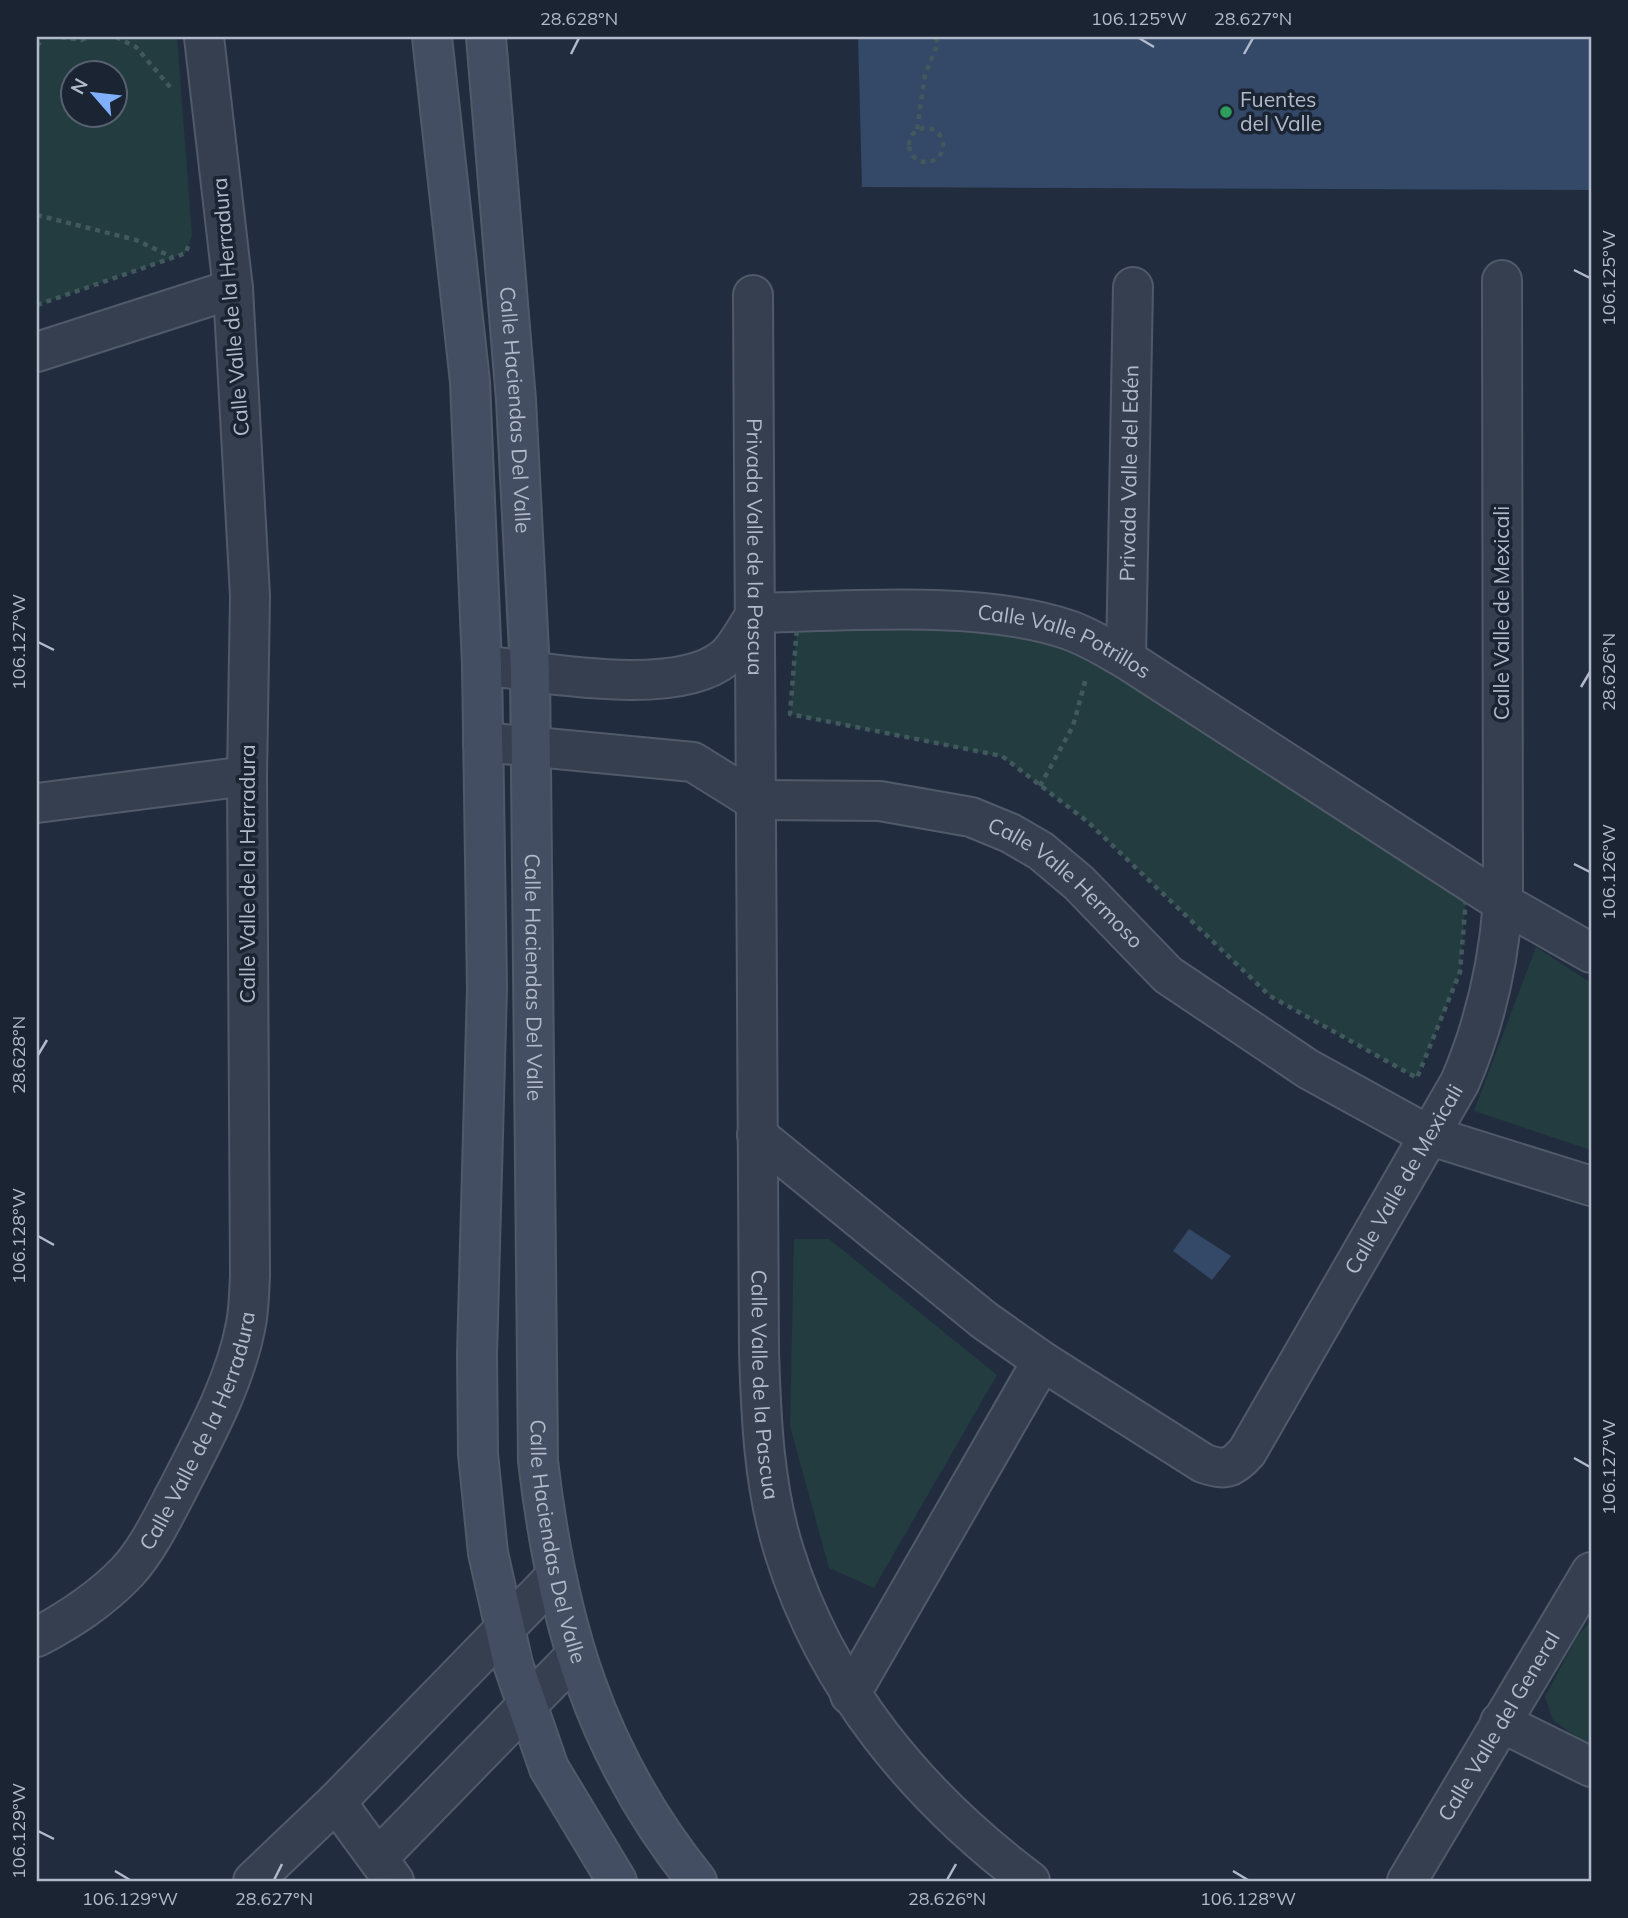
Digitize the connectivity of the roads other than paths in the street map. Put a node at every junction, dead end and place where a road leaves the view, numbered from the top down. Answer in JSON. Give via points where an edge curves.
{"nodes":[{"id":1,"x":204,"y":37,"type":"edge"},
{"id":2,"x":432,"y":37,"type":"edge"},
{"id":3,"x":486,"y":37,"type":"edge"},
{"id":4,"x":1502,"y":280,"type":"dead end"},
{"id":5,"x":1133,"y":287,"type":"dead end"},
{"id":6,"x":233,"y":289,"type":"junction"},
{"id":7,"x":753,"y":295,"type":"dead end"},
{"id":8,"x":37,"y":352,"type":"edge"},
{"id":9,"x":757,"y":613,"type":"junction"},
{"id":10,"x":1126,"y":659,"type":"junction"},
{"id":11,"x":482,"y":665,"type":"junction"},
{"id":12,"x":530,"y":670,"type":"junction"},
{"id":13,"x":483,"y":742,"type":"junction"},
{"id":14,"x":532,"y":747,"type":"junction"},
{"id":15,"x":247,"y":776,"type":"junction"},
{"id":16,"x":754,"y":800,"type":"junction"},
{"id":17,"x":37,"y":803,"type":"edge"},
{"id":18,"x":1503,"y":904,"type":"junction"},
{"id":19,"x":1591,"y":953,"type":"edge"},
{"id":20,"x":757,"y":1135,"type":"junction"},
{"id":21,"x":1428,"y":1135,"type":"junction"},
{"id":22,"x":1591,"y":1186,"type":"edge"},
{"id":23,"x":1042,"y":1362,"type":"junction"},
{"id":24,"x":1591,"y":1572,"type":"edge"},
{"id":25,"x":556,"y":1576,"type":"junction"},
{"id":26,"x":503,"y":1630,"type":"junction"},
{"id":27,"x":37,"y":1637,"type":"edge"},
{"id":28,"x":576,"y":1655,"type":"junction"},
{"id":29,"x":850,"y":1695,"type":"junction"},
{"id":30,"x":528,"y":1706,"type":"junction"},
{"id":31,"x":1500,"y":1722,"type":"junction"},
{"id":32,"x":1591,"y":1767,"type":"edge"},
{"id":33,"x":336,"y":1802,"type":"junction"},
{"id":34,"x":386,"y":1869,"type":"edge"},
{"id":35,"x":253,"y":1881,"type":"edge"},
{"id":36,"x":617,"y":1881,"type":"edge"},
{"id":37,"x":697,"y":1881,"type":"edge"},
{"id":38,"x":1030,"y":1881,"type":"edge"},
{"id":39,"x":1407,"y":1881,"type":"edge"}],
"edges":[{"from":1,"to":6,"type":"street","name":"Calle Valle de la Herradura"},
{"from":2,"to":11,"type":"main road","name":"Calle Haciendas Del Valle","via":[[470,382]]},
{"from":3,"to":12,"type":"main road","name":"Calle Haciendas Del Valle","via":[[516,400]]},
{"from":4,"to":18,"type":"street","name":"Calle Valle de Mexicali"},
{"from":5,"to":10,"type":"street","name":"Privada Valle del Edén"},
{"from":6,"to":8,"type":"street"},
{"from":6,"to":15,"type":"street","name":"Calle Valle de la Herradura","via":[[250,596]]},
{"from":7,"to":9,"type":"street","name":"Privada Valle de la Pascua"},
{"from":9,"to":10,"type":"street","name":"Calle Valle Potrillos","via":[[933,611],[1017,617],[1070,631]]},
{"from":9,"to":12,"type":"street","via":[[726,657],[698,672],[644,682]]},
{"from":9,"to":16,"type":"street","name":"Privada Valle de la Pascua"},
{"from":10,"to":18,"type":"street","name":"Calle Valle Potrillos"},
{"from":11,"to":12,"type":"street"},
{"from":11,"to":13,"type":"main road","name":"Calle Haciendas Del Valle"},
{"from":12,"to":14,"type":"main road","name":"Calle Haciendas Del Valle"},
{"from":13,"to":14,"type":"street"},
{"from":13,"to":26,"type":"main road","name":"Calle Haciendas Del Valle","via":[[486,988],[478,1454],[488,1553]]},
{"from":14,"to":16,"type":"street","via":[[693,762]]},
{"from":14,"to":25,"type":"main road","name":"Calle Haciendas Del Valle","via":[[538,1461]]},
{"from":15,"to":17,"type":"street"},
{"from":15,"to":27,"type":"street","name":"Calle Valle de la Herradura","via":[[250,1276],[246,1324],[211,1425],[155,1533],[100,1598]]},
{"from":16,"to":20,"type":"street","name":"Calle Valle de la Pascua"},
{"from":16,"to":21,"type":"street","name":"Calle Valle Hermoso","via":[[880,801],[971,817],[1010,833],[1041,851],[1079,883],[1168,975],[1308,1069]]},
{"from":18,"to":19,"type":"street","name":"Calle Valle Potrillos"},
{"from":18,"to":21,"type":"street","name":"Calle Valle de Mexicali","via":[[1490,998],[1477,1041],[1460,1082]]},
{"from":20,"to":23,"type":"street","name":"Calle Valle de Mexicali","via":[[923,1272]]},
{"from":20,"to":29,"type":"street","name":"Calle Valle de la Pascua","via":[[761,1415],[771,1490],[784,1551]]},
{"from":21,"to":22,"type":"street","name":"Calle Valle Hermoso"},
{"from":21,"to":23,"type":"street","name":"Calle Valle de Mexicali","via":[[1236,1466],[1221,1470],[1203,1463]]},
{"from":23,"to":29,"type":"street"},
{"from":24,"to":31,"type":"street","name":"Calle Valle del General"},
{"from":25,"to":26,"type":"street"},
{"from":25,"to":28,"type":"main road","name":"Calle Haciendas Del Valle"},
{"from":26,"to":30,"type":"main road","name":"Calle Haciendas Del Valle"},
{"from":26,"to":33,"type":"street"},
{"from":28,"to":30,"type":"street"},
{"from":28,"to":37,"type":"main road","name":"Calle Haciendas Del Valle","via":[[600,1726],[629,1783]]},
{"from":29,"to":38,"type":"street","name":"Calle Valle de la Pascua","via":[[937,1802]]},
{"from":30,"to":34,"type":"street"},
{"from":30,"to":36,"type":"main road","name":"Calle Haciendas Del Valle","via":[[550,1768]]},
{"from":31,"to":32,"type":"street"},
{"from":31,"to":39,"type":"street","name":"Calle Valle del General"},
{"from":33,"to":34,"type":"street"},
{"from":33,"to":35,"type":"street"}]}
